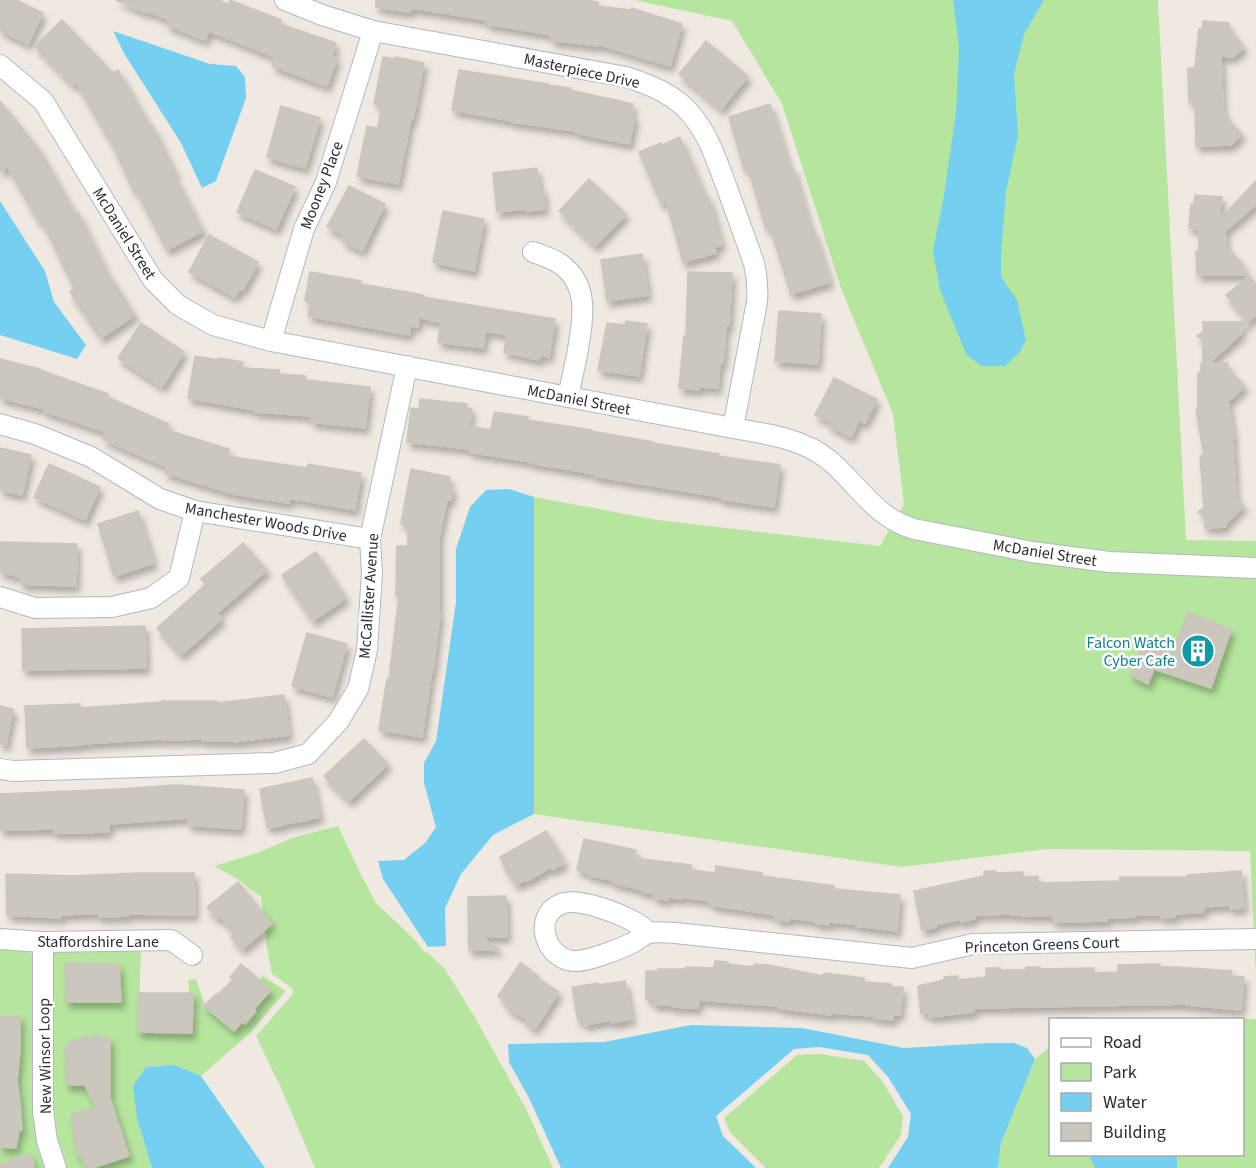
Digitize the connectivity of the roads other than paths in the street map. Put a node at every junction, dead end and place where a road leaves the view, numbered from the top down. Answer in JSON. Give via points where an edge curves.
{"nodes":[{"id":1,"x":285,"y":0,"type":"edge"},
{"id":2,"x":373,"y":30,"type":"junction"},
{"id":3,"x":0,"y":65,"type":"edge"},
{"id":4,"x":533,"y":252,"type":"dead end"},
{"id":5,"x":271,"y":341,"type":"junction"},
{"id":6,"x":407,"y":366,"type":"junction"},
{"id":7,"x":568,"y":397,"type":"junction"},
{"id":8,"x":0,"y":424,"type":"edge"},
{"id":9,"x":733,"y":428,"type":"junction"},
{"id":10,"x":195,"y":511,"type":"junction"},
{"id":11,"x":370,"y":539,"type":"junction"},
{"id":12,"x":1256,"y":568,"type":"edge"},
{"id":13,"x":0,"y":597,"type":"edge"},
{"id":14,"x":0,"y":769,"type":"edge"},
{"id":15,"x":650,"y":933,"type":"junction"},
{"id":16,"x":0,"y":939,"type":"edge"},
{"id":17,"x":1256,"y":939,"type":"edge"},
{"id":18,"x":43,"y":942,"type":"junction"},
{"id":19,"x":192,"y":955,"type":"dead end"},
{"id":20,"x":56,"y":1168,"type":"edge"}],
"edges":[{"from":1,"to":2,"type":"street","name":"Masterpiece Drive"},
{"from":2,"to":5,"type":"street","name":"Mooney Place","via":[[326,182],[304,229]]},
{"from":2,"to":9,"type":"street","name":"Masterpiece Drive","via":[[626,77],[656,88],[690,112],[714,151],[754,263],[758,288]]},
{"from":3,"to":5,"type":"street","name":"McDaniel Street","via":[[43,101],[153,280],[169,297],[213,325]]},
{"from":4,"to":7,"type":"street","via":[[563,266],[581,296],[582,325]]},
{"from":5,"to":6,"type":"street","name":"McDaniel Street"},
{"from":6,"to":7,"type":"street","name":"McDaniel Street"},
{"from":6,"to":11,"type":"street","name":"McCallister Avenue"},
{"from":7,"to":9,"type":"street","name":"McDaniel Street"},
{"from":8,"to":10,"type":"street","name":"Manchester Woods Drive","via":[[91,457],[160,499]]},
{"from":9,"to":12,"type":"street","name":"McDaniel Street","via":[[792,440],[818,453],[874,508],[914,530],[1110,562]]},
{"from":10,"to":11,"type":"street","name":"Manchester Woods Drive"},
{"from":10,"to":13,"type":"street","via":[[179,578],[151,598],[112,607],[35,608]]},
{"from":11,"to":14,"type":"street","name":"McCallister Avenue","via":[[367,650],[358,689],[338,722],[308,753],[274,763]]},
{"from":15,"to":15,"type":"street","name":"Princeton Greens Court","via":[[632,920],[583,902],[567,901],[556,906],[544,928],[551,949],[574,962]]},
{"from":15,"to":17,"type":"street","name":"Princeton Greens Court","via":[[912,958],[973,944]]},
{"from":16,"to":18,"type":"street","name":"Staffordshire Lane"},
{"from":18,"to":19,"type":"street","name":"Staffordshire Lane","via":[[171,940]]},
{"from":18,"to":20,"type":"street","name":"New Winsor Loop","via":[[43,1111]]}]}
